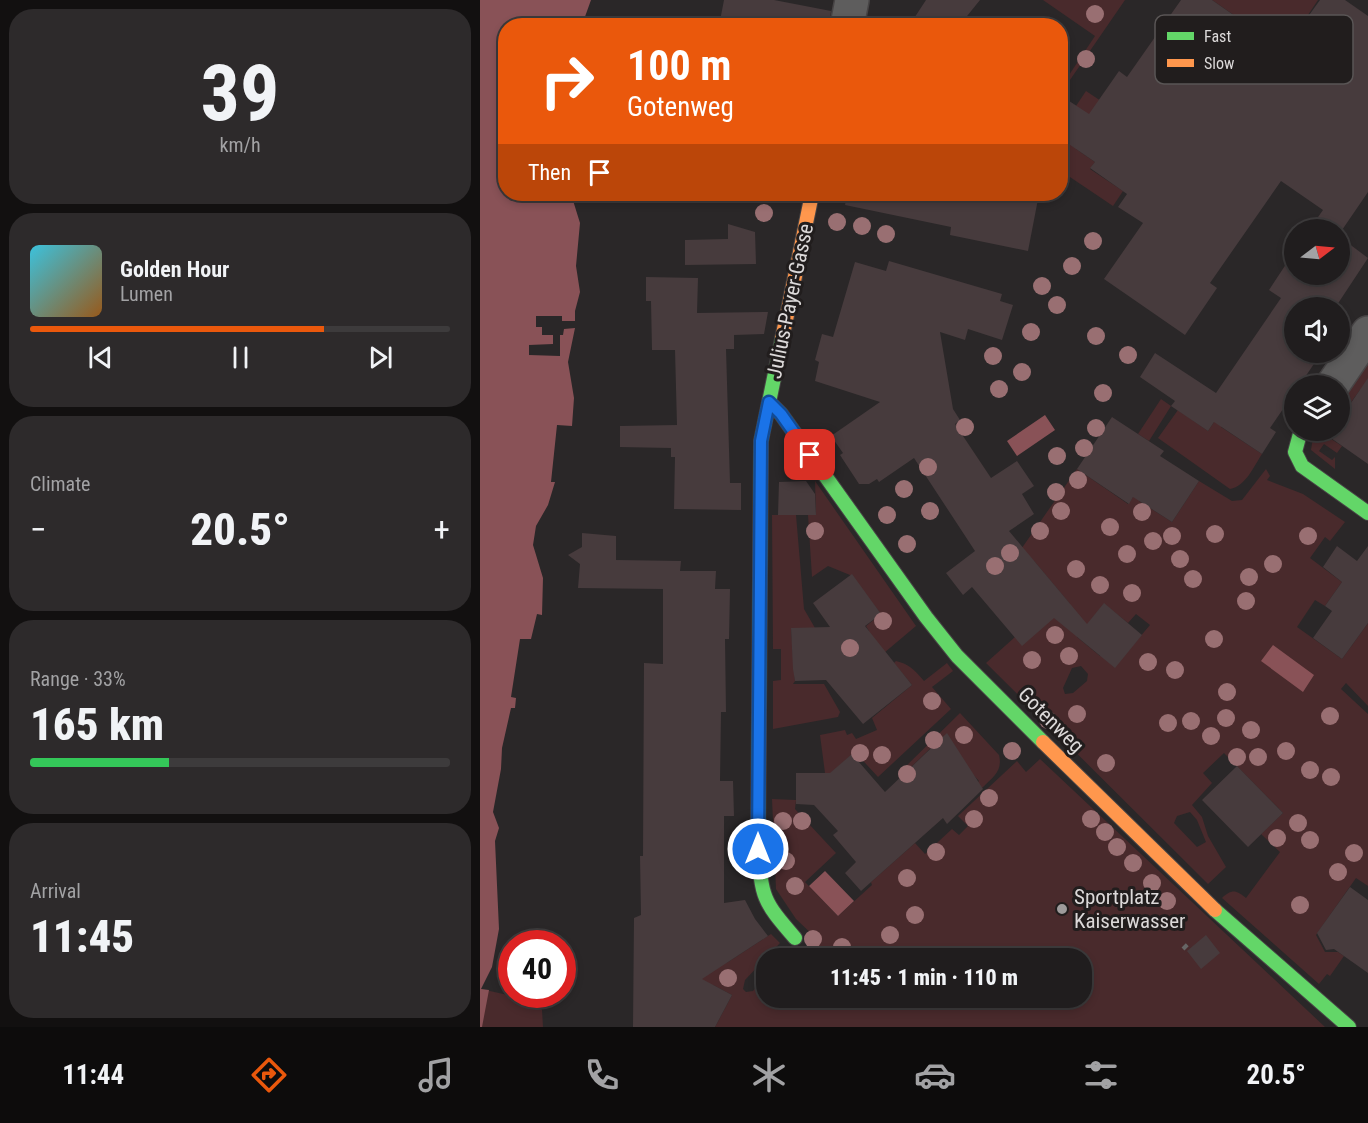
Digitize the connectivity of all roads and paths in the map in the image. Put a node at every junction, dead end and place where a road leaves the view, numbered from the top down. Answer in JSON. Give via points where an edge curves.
{"nodes":[{"id":1,"x":852,"y":0,"type":"edge"},
{"id":2,"x":849,"y":18,"type":"edge"},
{"id":3,"x":811,"y":201,"type":"edge"},
{"id":4,"x":1368,"y":333,"type":"edge"},
{"id":5,"x":1339,"y":375,"type":"edge"},
{"id":6,"x":769,"y":402,"type":"junction"},
{"id":7,"x":1298,"y":441,"type":"edge"},
{"id":8,"x":1368,"y":513,"type":"edge"},
{"id":9,"x":795,"y":938,"type":"dead end"},
{"id":10,"x":1188,"y":944,"type":"dead end"},
{"id":11,"x":1183,"y":949,"type":"dead end"},
{"id":12,"x":1349,"y":1027,"type":"edge"}],
"edges":[{"from":1,"to":2,"type":"street"},
{"from":3,"to":6,"type":"street","name":"Julius-Payer-Gasse"},
{"from":4,"to":5,"type":"street"},
{"from":6,"to":9,"type":"street","name":"Julius-Payer-Gasse","via":[[761,441],[758,849],[762,894]]},
{"from":6,"to":12,"type":"street","name":"Gotenweg","via":[[957,656],[1174,873]]},
{"from":7,"to":8,"type":"street","via":[[1295,452],[1302,466]]},
{"from":10,"to":11,"type":"path"}]}
